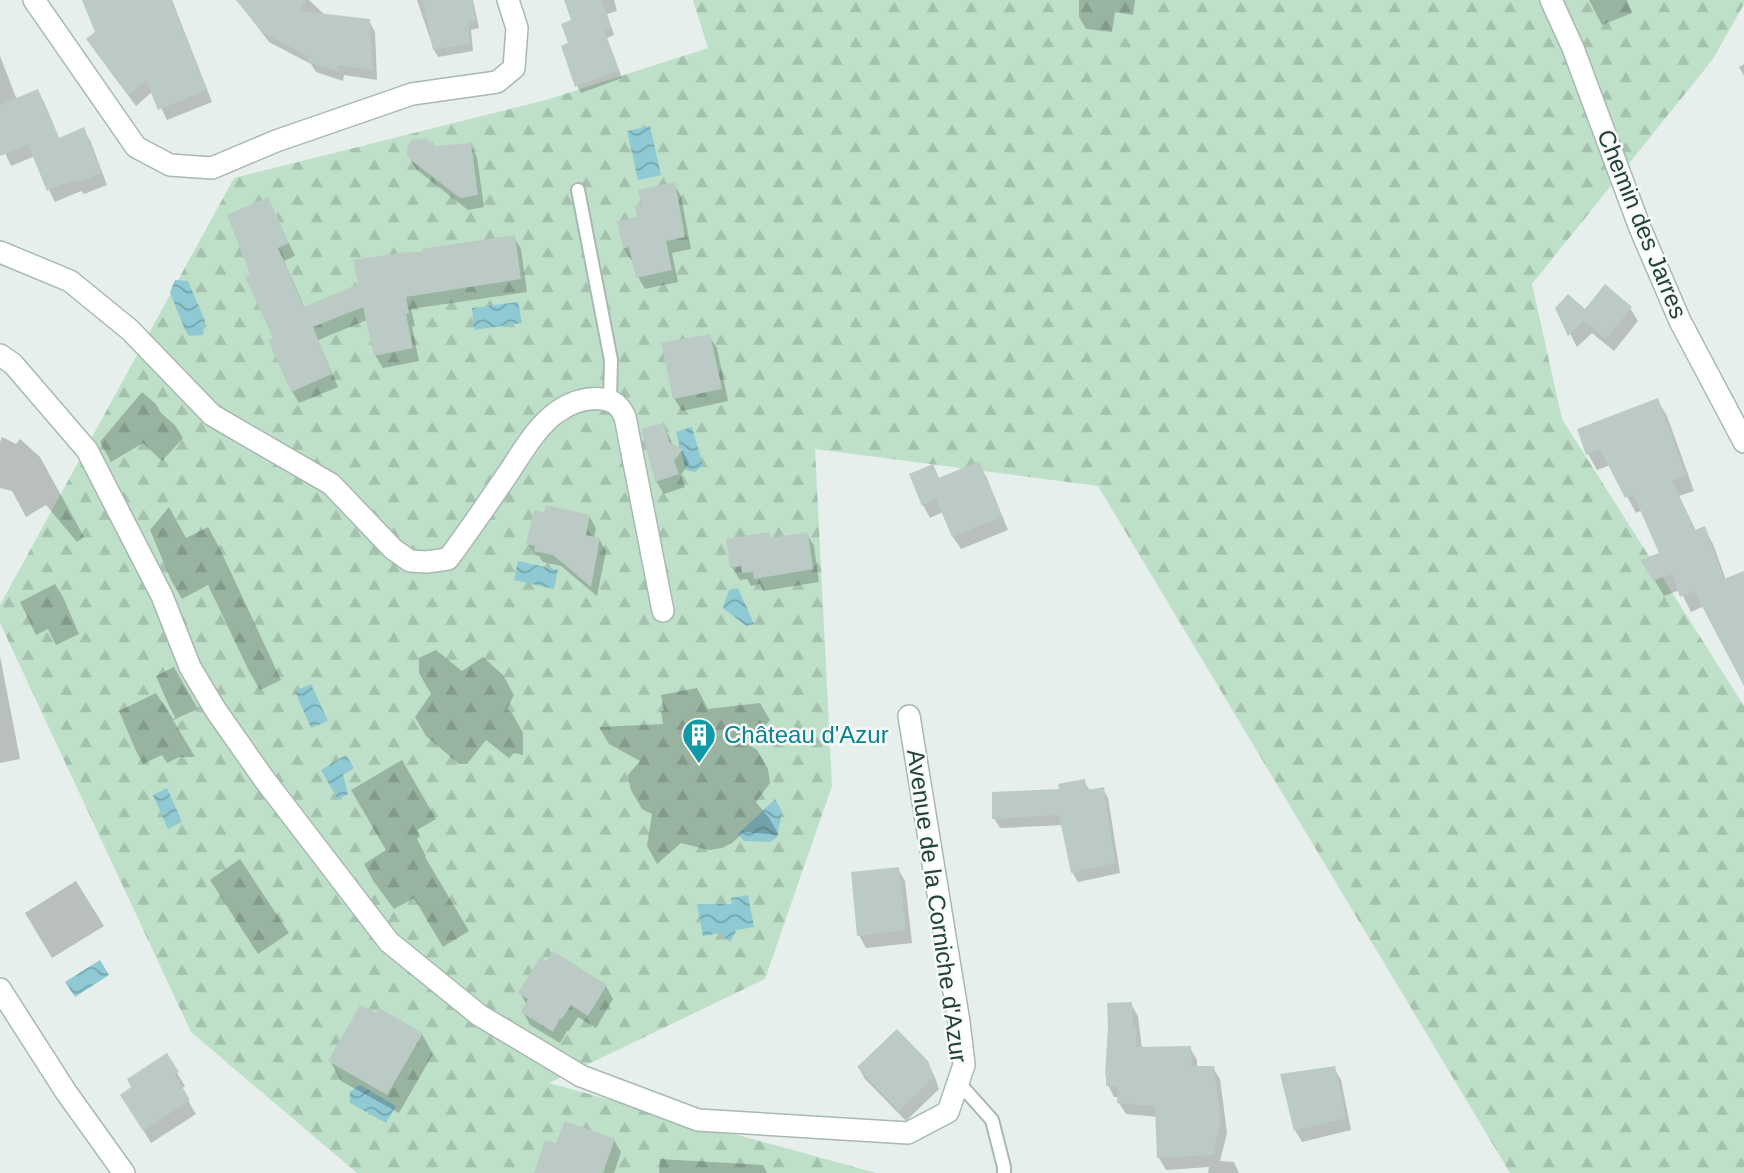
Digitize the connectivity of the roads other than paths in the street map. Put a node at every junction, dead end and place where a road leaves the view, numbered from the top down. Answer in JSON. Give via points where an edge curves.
{"nodes":[{"id":1,"x":34,"y":0,"type":"edge"},
{"id":2,"x":508,"y":0,"type":"edge"},
{"id":3,"x":1551,"y":0,"type":"edge"},
{"id":4,"x":578,"y":190,"type":"dead end"},
{"id":5,"x":0,"y":252,"type":"edge"},
{"id":6,"x":0,"y":355,"type":"edge"},
{"id":7,"x":610,"y":400,"type":"junction"},
{"id":8,"x":1744,"y":442,"type":"edge"},
{"id":9,"x":663,"y":611,"type":"dead end"},
{"id":10,"x":909,"y":716,"type":"dead end"},
{"id":11,"x":0,"y":989,"type":"edge"},
{"id":12,"x":959,"y":1083,"type":"junction"},
{"id":13,"x":124,"y":1173,"type":"edge"},
{"id":14,"x":1004,"y":1173,"type":"edge"}],
"edges":[{"from":1,"to":2,"type":"street","via":[[136,147],[170,165],[212,168],[412,94],[497,82],[514,68],[517,28]]},
{"from":3,"to":8,"type":"street","name":"Chemin des Jarres","via":[[1680,321]]},
{"from":4,"to":7,"type":"lane","via":[[611,360]]},
{"from":5,"to":7,"type":"street","via":[[70,281],[130,330],[212,415],[331,484],[410,561],[448,559],[537,431],[556,413],[577,401]]},
{"from":6,"to":12,"type":"street","name":"Avenue de la Corniche d'Azur","via":[[13,364],[87,450],[162,596],[190,667],[264,779],[389,942],[479,1015],[581,1076],[698,1120],[908,1133],[948,1112]]},
{"from":7,"to":9,"type":"street","via":[[625,417]]},
{"from":10,"to":12,"type":"street","name":"Avenue de la Corniche d'Azur","via":[[959,1022],[964,1065]]},
{"from":11,"to":13,"type":"street"},
{"from":12,"to":14,"type":"lane","via":[[992,1120]]}]}
